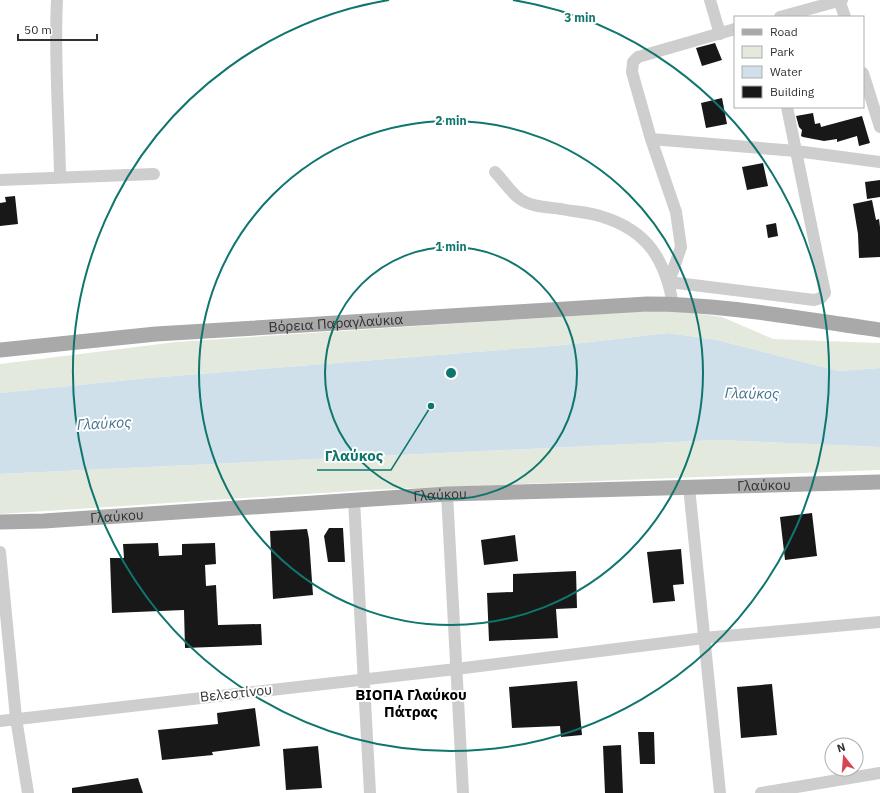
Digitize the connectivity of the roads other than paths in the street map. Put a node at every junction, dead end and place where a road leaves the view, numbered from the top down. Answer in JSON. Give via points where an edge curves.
{"nodes":[{"id":1,"x":57,"y":0,"type":"edge"},
{"id":2,"x":710,"y":0,"type":"edge"},
{"id":3,"x":840,"y":0,"type":"edge"},
{"id":4,"x":784,"y":16,"type":"edge"},
{"id":5,"x":845,"y":16,"type":"edge"},
{"id":6,"x":734,"y":29,"type":"edge"},
{"id":7,"x":720,"y":34,"type":"junction"},
{"id":8,"x":864,"y":76,"type":"edge"},
{"id":9,"x":787,"y":108,"type":"edge"},
{"id":10,"x":880,"y":127,"type":"edge"},
{"id":11,"x":651,"y":139,"type":"junction"},
{"id":12,"x":796,"y":151,"type":"junction"},
{"id":13,"x":880,"y":162,"type":"edge"},
{"id":14,"x":495,"y":172,"type":"dead end"},
{"id":15,"x":154,"y":174,"type":"dead end"},
{"id":16,"x":60,"y":176,"type":"junction"},
{"id":17,"x":0,"y":180,"type":"edge"},
{"id":18,"x":669,"y":282,"type":"junction"},
{"id":19,"x":673,"y":304,"type":"junction"},
{"id":20,"x":880,"y":330,"type":"edge"},
{"id":21,"x":0,"y":350,"type":"edge"},
{"id":22,"x":880,"y":482,"type":"edge"},
{"id":23,"x":689,"y":487,"type":"junction"},
{"id":24,"x":447,"y":494,"type":"junction"},
{"id":25,"x":354,"y":500,"type":"junction"},
{"id":26,"x":0,"y":522,"type":"edge"},
{"id":27,"x":0,"y":552,"type":"edge"},
{"id":28,"x":880,"y":622,"type":"edge"},
{"id":29,"x":3,"y":629,"type":"edge"},
{"id":30,"x":704,"y":638,"type":"junction"},
{"id":31,"x":456,"y":669,"type":"junction"},
{"id":32,"x":364,"y":679,"type":"junction"},
{"id":33,"x":16,"y":718,"type":"junction"},
{"id":34,"x":0,"y":720,"type":"edge"},
{"id":35,"x":880,"y":773,"type":"edge"},
{"id":36,"x":28,"y":793,"type":"edge"},
{"id":37,"x":370,"y":793,"type":"edge"},
{"id":38,"x":463,"y":793,"type":"edge"},
{"id":39,"x":720,"y":793,"type":"edge"},
{"id":40,"x":761,"y":793,"type":"edge"}],
"edges":[{"from":1,"to":16,"type":"street","via":[[55,58]]},
{"from":2,"to":7,"type":"street"},
{"from":3,"to":4,"type":"street"},
{"from":3,"to":5,"type":"street"},
{"from":6,"to":7,"type":"street"},
{"from":7,"to":11,"type":"street","via":[[638,57],[633,62],[632,72]]},
{"from":8,"to":10,"type":"street"},
{"from":9,"to":12,"type":"street"},
{"from":11,"to":12,"type":"street"},
{"from":11,"to":18,"type":"street","via":[[676,212],[681,247]]},
{"from":12,"to":13,"type":"street"},
{"from":12,"to":18,"type":"street","via":[[825,293],[821,298],[814,300]]},
{"from":14,"to":18,"type":"street","via":[[520,199],[602,216],[626,225],[651,246],[659,257]]},
{"from":15,"to":16,"type":"street"},
{"from":16,"to":17,"type":"street"},
{"from":18,"to":19,"type":"street"},
{"from":19,"to":20,"type":"main road","name":"Βόρεια Παραγλαύκια","via":[[752,311]]},
{"from":19,"to":21,"type":"main road","name":"Βόρεια Παραγλαύκια","via":[[583,307],[156,334]]},
{"from":22,"to":23,"type":"main road","name":"Γλαύκου"},
{"from":23,"to":24,"type":"main road","name":"Γλαύκου"},
{"from":23,"to":30,"type":"street"},
{"from":24,"to":25,"type":"main road","name":"Γλαύκου"},
{"from":24,"to":31,"type":"street"},
{"from":25,"to":26,"type":"main road","name":"Γλαύκου"},
{"from":25,"to":32,"type":"street"},
{"from":27,"to":29,"type":"street"},
{"from":28,"to":30,"type":"street","name":"Βελεστίνου"},
{"from":29,"to":33,"type":"street"},
{"from":30,"to":31,"type":"street","name":"Βελεστίνου"},
{"from":30,"to":39,"type":"street"},
{"from":31,"to":32,"type":"street","name":"Βελεστίνου"},
{"from":31,"to":38,"type":"street"},
{"from":32,"to":33,"type":"street","name":"Βελεστίνου"},
{"from":32,"to":37,"type":"street"},
{"from":33,"to":34,"type":"street","name":"Βελεστίνου"},
{"from":33,"to":36,"type":"street"},
{"from":35,"to":40,"type":"street"}]}
